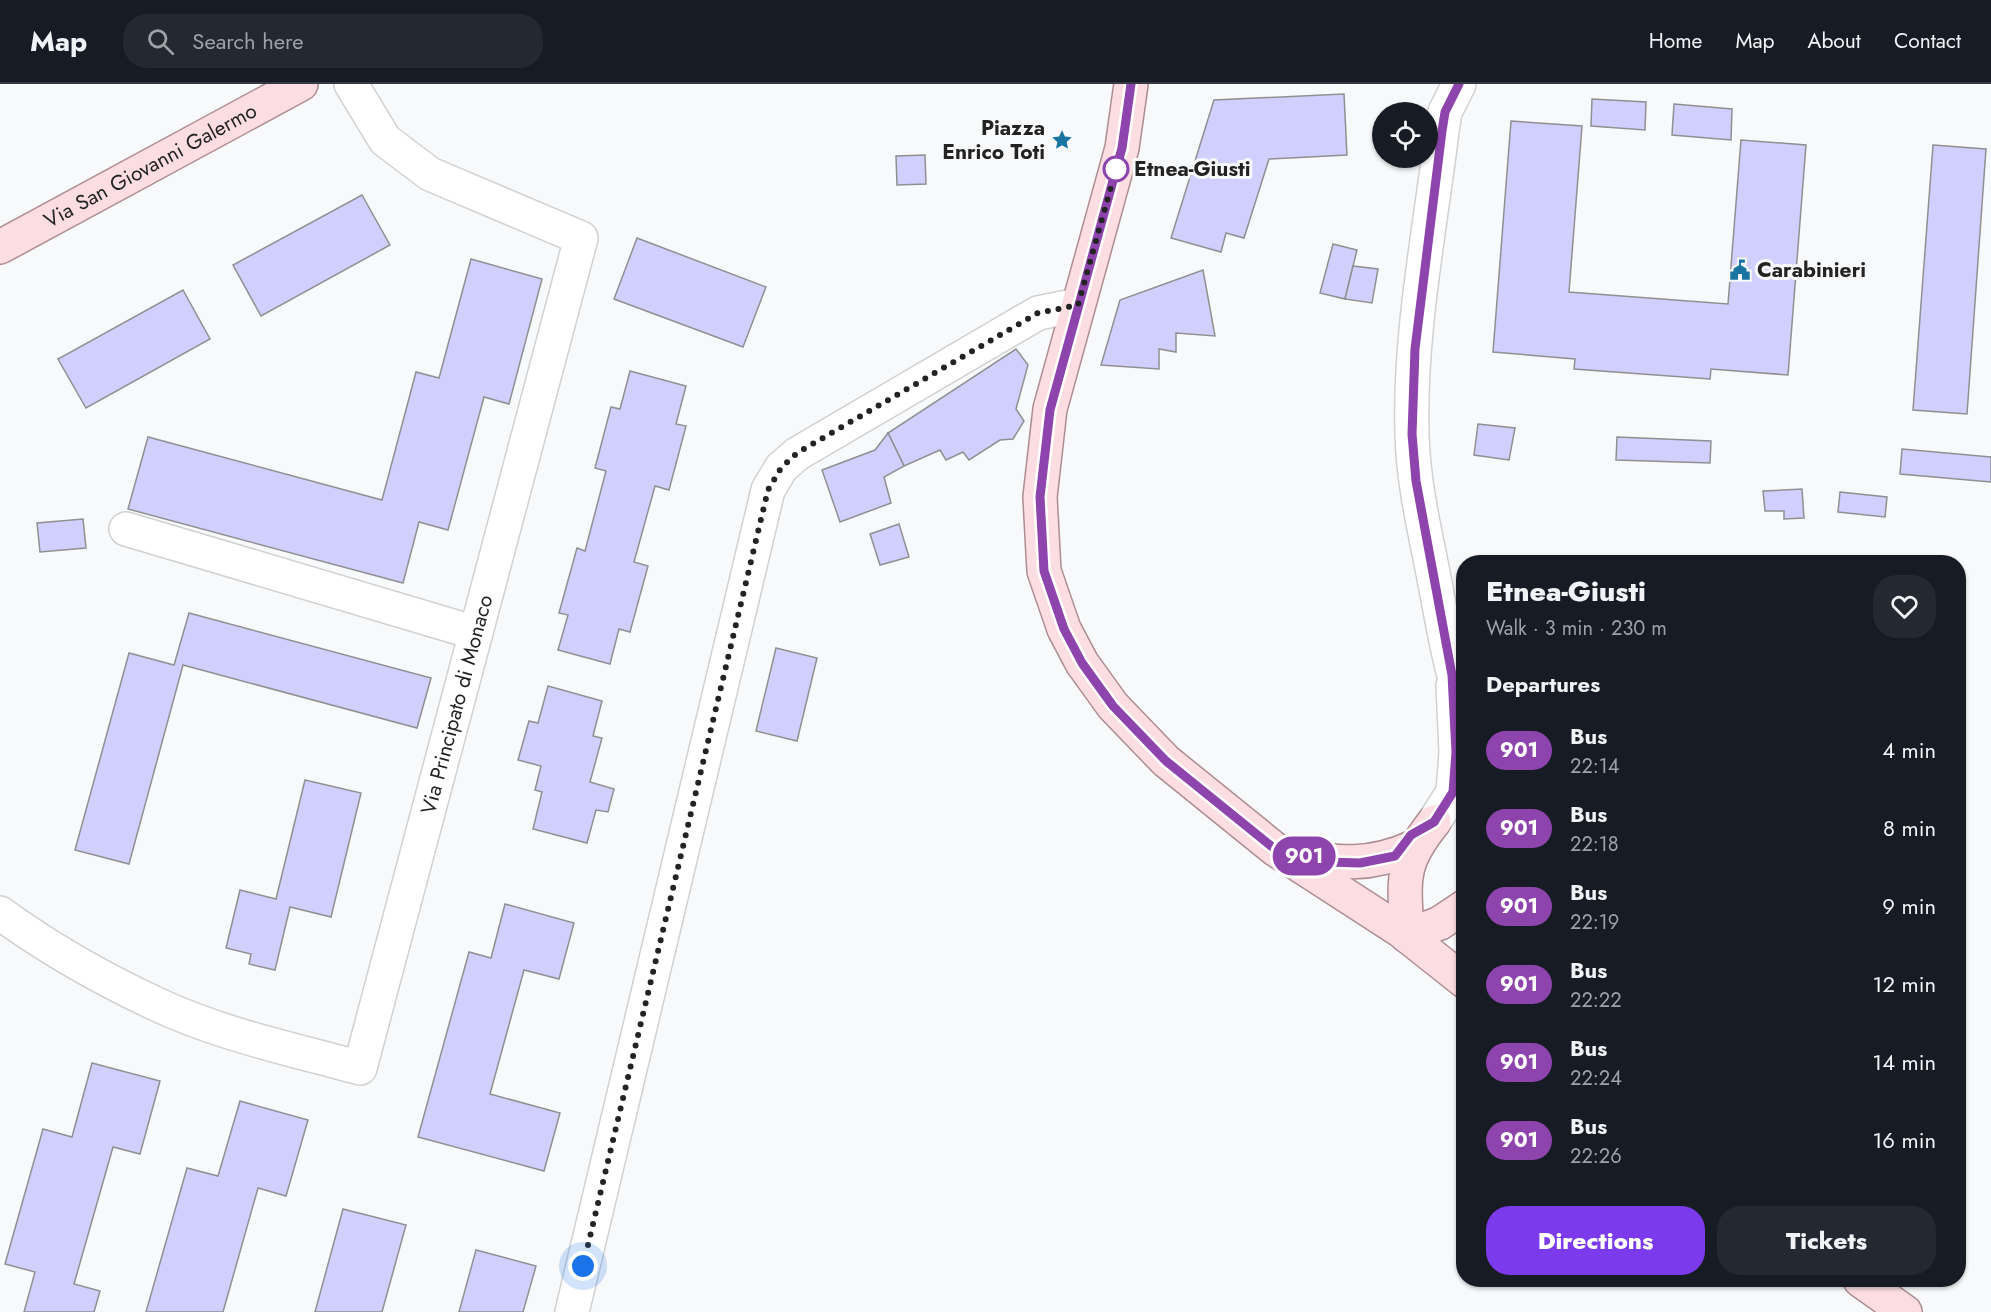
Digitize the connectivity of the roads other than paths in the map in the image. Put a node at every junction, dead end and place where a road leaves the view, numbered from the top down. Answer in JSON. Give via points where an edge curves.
{"nodes":[{"id":1,"x":301,"y":84,"type":"edge"},
{"id":2,"x":351,"y":84,"type":"edge"},
{"id":3,"x":1131,"y":84,"type":"edge"},
{"id":4,"x":1459,"y":84,"type":"edge"},
{"id":5,"x":0,"y":247,"type":"edge"},
{"id":6,"x":1078,"y":305,"type":"junction"},
{"id":7,"x":126,"y":529,"type":"dead end"},
{"id":8,"x":476,"y":633,"type":"junction"},
{"id":9,"x":1452,"y":675,"type":"junction"},
{"id":10,"x":1456,"y":687,"type":"edge"},
{"id":11,"x":1424,"y":834,"type":"junction"},
{"id":12,"x":1276,"y":850,"type":"junction"},
{"id":13,"x":1456,"y":912,"type":"edge"},
{"id":14,"x":0,"y":913,"type":"edge"},
{"id":15,"x":1407,"y":936,"type":"junction"},
{"id":16,"x":1456,"y":975,"type":"edge"},
{"id":17,"x":572,"y":1312,"type":"edge"}],
"edges":[{"from":1,"to":5,"type":"main road","name":"Via San Giovanni Galermo"},
{"from":2,"to":8,"type":"street","name":"Via Principato di Monaco","via":[[385,140],[430,174],[581,238]]},
{"from":3,"to":6,"type":"main road","via":[[1122,148]]},
{"from":4,"to":9,"type":"street","via":[[1445,112],[1442,131],[1415,349],[1412,434],[1416,481]]},
{"from":6,"to":12,"type":"main road","via":[[1050,410],[1040,497],[1044,571],[1064,629],[1082,663],[1113,706],[1166,761]]},
{"from":6,"to":17,"type":"street","via":[[1038,313],[797,453],[781,468],[768,490]]},
{"from":7,"to":8,"type":"street"},
{"from":8,"to":14,"type":"street","name":"Via Principato di Monaco","via":[[360,1068],[232,1032],[155,1004],[37,940]]},
{"from":9,"to":10,"type":"street"},
{"from":9,"to":11,"type":"street","via":[[1456,752],[1453,792]]},
{"from":11,"to":12,"type":"main road","via":[[1395,856],[1360,863],[1328,862]]},
{"from":11,"to":15,"type":"main road","via":[[1404,875]]},
{"from":12,"to":15,"type":"main road"},
{"from":13,"to":15,"type":"main road"},
{"from":15,"to":16,"type":"main road"}]}
